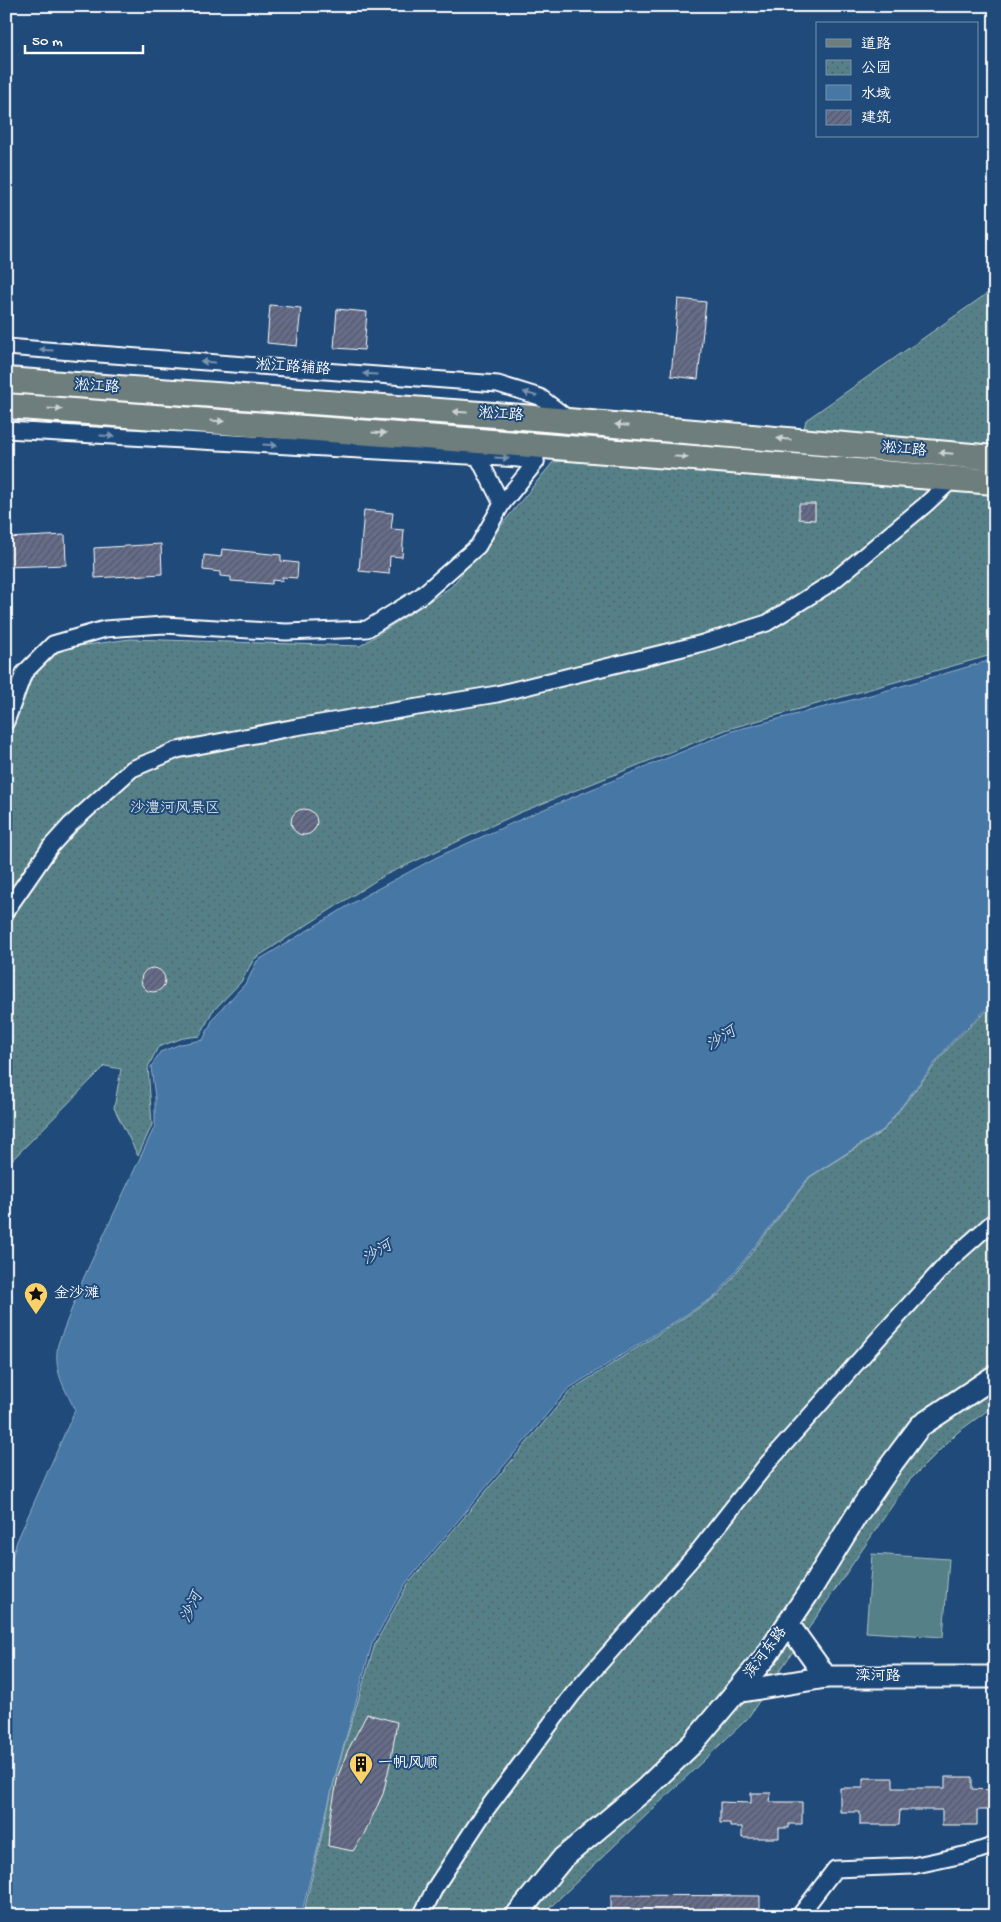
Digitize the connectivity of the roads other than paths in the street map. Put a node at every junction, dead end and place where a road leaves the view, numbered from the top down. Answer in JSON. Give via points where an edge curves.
{"nodes":[{"id":1,"x":6,"y":346,"type":"edge"},
{"id":2,"x":6,"y":380,"type":"edge"},
{"id":3,"x":6,"y":406,"type":"edge"},
{"id":4,"x":571,"y":421,"type":"junction"},
{"id":5,"x":6,"y":430,"type":"edge"},
{"id":6,"x":478,"y":449,"type":"junction"},
{"id":7,"x":535,"y":454,"type":"junction"},
{"id":8,"x":995,"y":458,"type":"edge"},
{"id":9,"x":954,"y":478,"type":"junction"},
{"id":10,"x":995,"y":482,"type":"edge"},
{"id":11,"x":502,"y":504,"type":"junction"},
{"id":12,"x":6,"y":722,"type":"edge"},
{"id":13,"x":6,"y":911,"type":"edge"},
{"id":14,"x":995,"y":1220,"type":"edge"},
{"id":15,"x":995,"y":1376,"type":"edge"},
{"id":16,"x":788,"y":1624,"type":"junction"},
{"id":17,"x":826,"y":1677,"type":"junction"},
{"id":18,"x":995,"y":1677,"type":"edge"},
{"id":19,"x":736,"y":1692,"type":"junction"},
{"id":20,"x":995,"y":1846,"type":"edge"},
{"id":21,"x":421,"y":1916,"type":"edge"},
{"id":22,"x":516,"y":1916,"type":"edge"},
{"id":23,"x":799,"y":1916,"type":"edge"}],
"edges":[{"from":4,"to":1,"type":"street","name":"淞江路辅路","one_way":true,"via":[[540,398],[498,384]]},
{"from":4,"to":2,"type":"main road","name":"淞江路","one_way":true},
{"from":3,"to":6,"type":"main road","name":"淞江路","one_way":true},
{"from":8,"to":4,"type":"main road","name":"淞江路","one_way":true},
{"from":5,"to":6,"type":"street","one_way":true},
{"from":6,"to":7,"type":"main road","name":"淞江路","one_way":true},
{"from":6,"to":11,"type":"street"},
{"from":7,"to":9,"type":"main road","name":"淞江路","one_way":true},
{"from":7,"to":11,"type":"street"},
{"from":9,"to":10,"type":"main road","name":"淞江路"},
{"from":9,"to":13,"type":"street","via":[[831,583],[767,623],[703,643],[497,694],[176,750],[132,769],[51,846]]},
{"from":11,"to":12,"type":"street","via":[[478,546],[422,596],[367,629],[286,632],[164,625],[105,629],[53,644],[24,673]]},
{"from":14,"to":21,"type":"street","via":[[949,1261],[875,1342],[767,1464],[696,1554],[573,1694],[486,1810],[436,1886]]},
{"from":15,"to":16,"type":"street","name":"滨河东路","via":[[920,1426],[856,1516]]},
{"from":16,"to":17,"type":"street"},
{"from":16,"to":19,"type":"street","name":"滨河东路"},
{"from":17,"to":18,"type":"street","name":"滦河路"},
{"from":17,"to":19,"type":"street","name":"滦河路"},
{"from":19,"to":22,"type":"street","name":"滨河东路","via":[[694,1743],[563,1858]]},
{"from":20,"to":23,"type":"street","via":[[912,1866],[835,1869]]}]}
